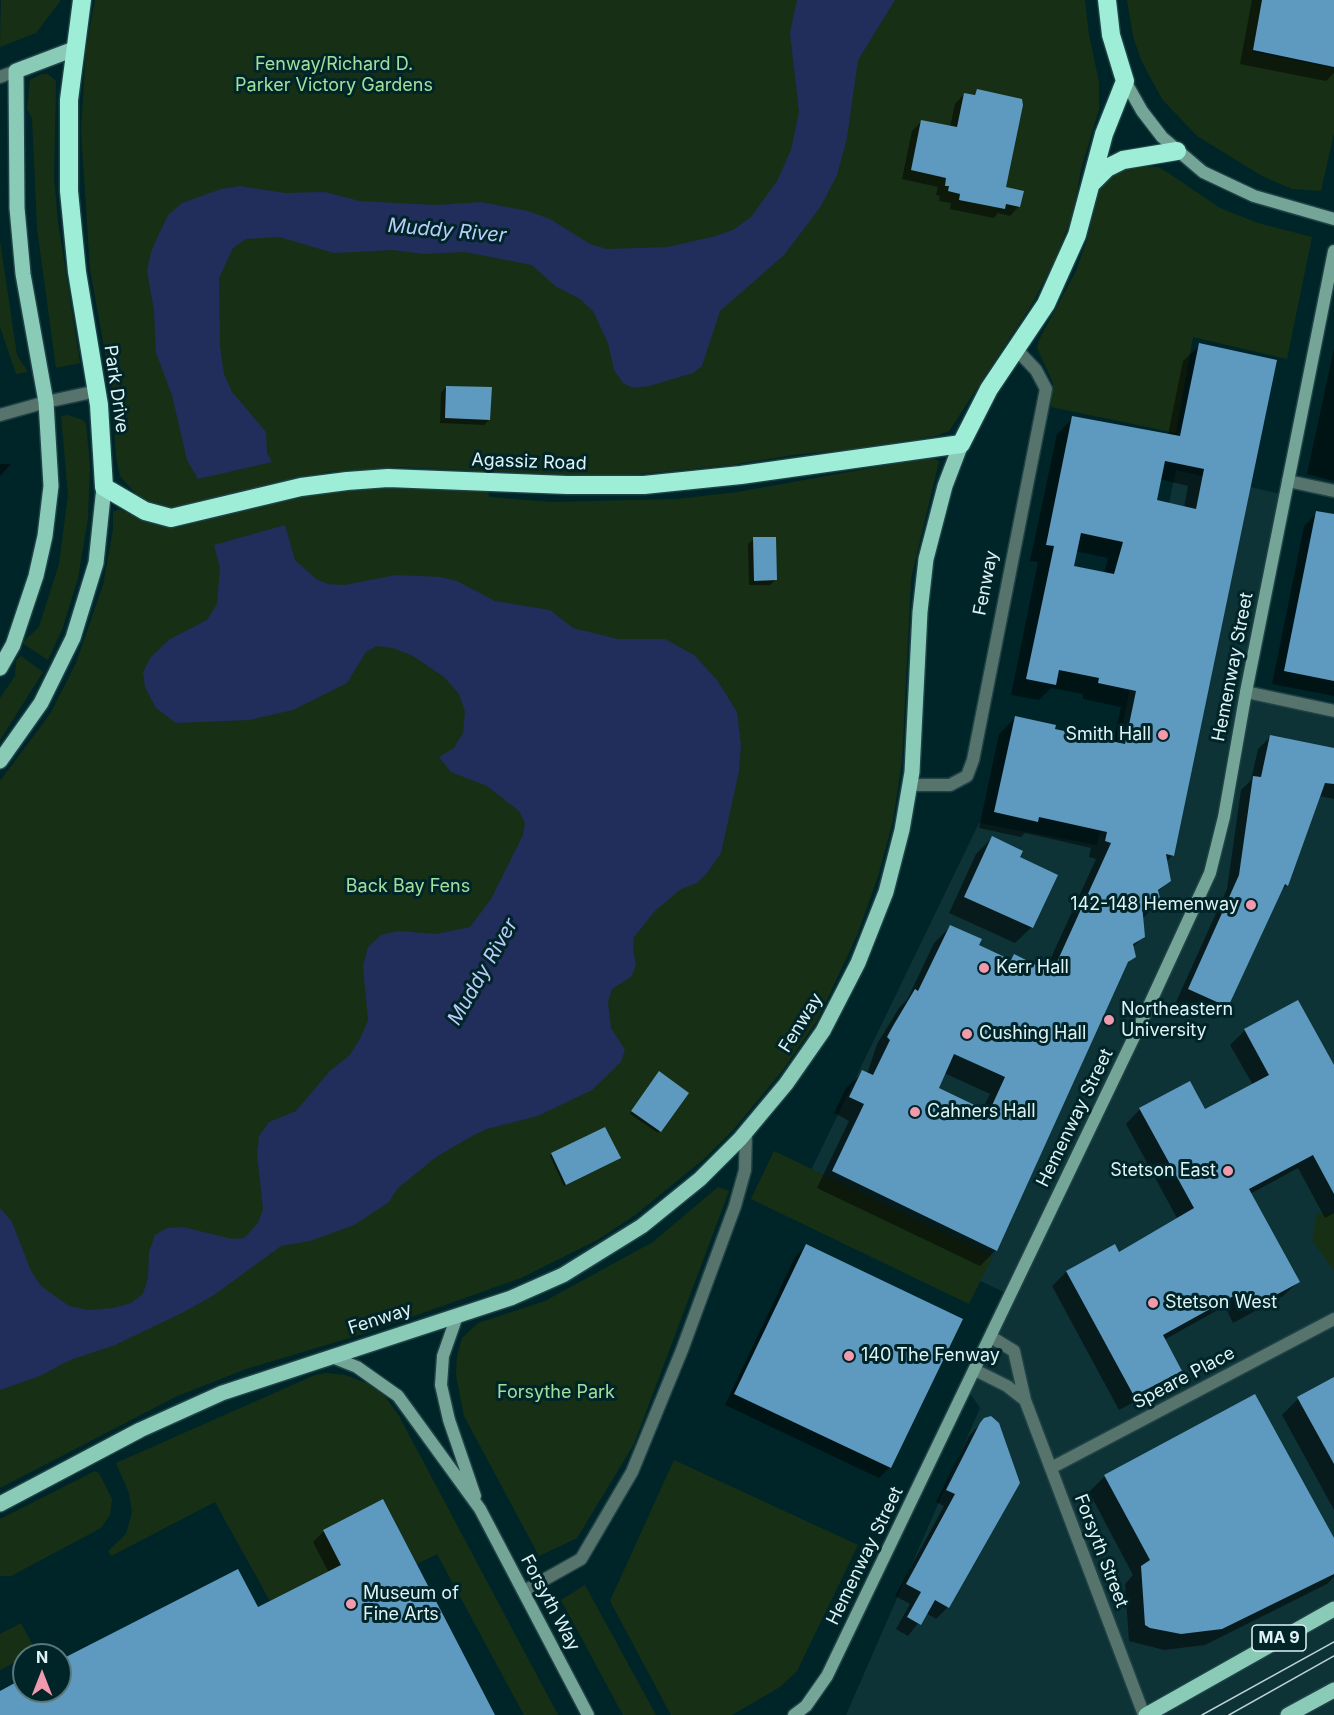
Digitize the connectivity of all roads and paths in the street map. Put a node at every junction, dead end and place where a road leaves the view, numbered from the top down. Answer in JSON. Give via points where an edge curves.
{"nodes":[{"id":1,"x":82,"y":0,"type":"edge"},
{"id":2,"x":1107,"y":0,"type":"edge"},
{"id":3,"x":74,"y":49,"type":"junction"},
{"id":4,"x":16,"y":71,"type":"junction"},
{"id":5,"x":0,"y":77,"type":"edge"},
{"id":6,"x":1125,"y":81,"type":"junction"},
{"id":7,"x":1177,"y":151,"type":"junction"},
{"id":8,"x":1092,"y":183,"type":"junction"},
{"id":9,"x":1334,"y":219,"type":"edge"},
{"id":10,"x":1334,"y":251,"type":"edge"},
{"id":11,"x":1016,"y":349,"type":"junction"},
{"id":12,"x":97,"y":391,"type":"junction"},
{"id":13,"x":45,"y":402,"type":"junction"},
{"id":14,"x":0,"y":415,"type":"edge"},
{"id":15,"x":961,"y":444,"type":"junction"},
{"id":16,"x":1288,"y":481,"type":"junction"},
{"id":17,"x":104,"y":487,"type":"junction"},
{"id":18,"x":1334,"y":490,"type":"edge"},
{"id":19,"x":0,"y":668,"type":"edge"},
{"id":20,"x":1246,"y":692,"type":"junction"},
{"id":21,"x":1334,"y":711,"type":"edge"},
{"id":22,"x":0,"y":761,"type":"edge"},
{"id":23,"x":910,"y":785,"type":"junction"},
{"id":24,"x":746,"y":1132,"type":"junction"},
{"id":25,"x":457,"y":1316,"type":"junction"},
{"id":26,"x":1334,"y":1319,"type":"edge"},
{"id":27,"x":991,"y":1337,"type":"junction"},
{"id":28,"x":332,"y":1357,"type":"junction"},
{"id":29,"x":975,"y":1370,"type":"junction"},
{"id":30,"x":1025,"y":1400,"type":"junction"},
{"id":31,"x":1051,"y":1468,"type":"junction"},
{"id":32,"x":0,"y":1504,"type":"edge"},
{"id":33,"x":480,"y":1509,"type":"junction"},
{"id":34,"x":524,"y":1591,"type":"junction"},
{"id":35,"x":1334,"y":1609,"type":"edge"},
{"id":36,"x":1334,"y":1690,"type":"edge"},
{"id":37,"x":588,"y":1715,"type":"edge"},
{"id":38,"x":794,"y":1715,"type":"edge"},
{"id":39,"x":1145,"y":1715,"type":"edge"},
{"id":40,"x":1288,"y":1715,"type":"edge"}],
"edges":[{"from":1,"to":3,"type":"highway","name":"Park Drive"},
{"from":2,"to":6,"type":"highway","via":[[1111,35]]},
{"from":3,"to":4,"type":"main road"},
{"from":3,"to":12,"type":"highway","name":"Park Drive","via":[[69,191],[74,251]]},
{"from":4,"to":5,"type":"street"},
{"from":4,"to":13,"type":"main road","via":[[17,208]]},
{"from":6,"to":7,"type":"main road","via":[[1147,119]]},
{"from":6,"to":8,"type":"highway","name":"Fenway","via":[[1104,135]]},
{"from":7,"to":8,"type":"highway","via":[[1123,159]]},
{"from":7,"to":9,"type":"main road","via":[[1203,172],[1234,189]]},
{"from":8,"to":11,"type":"highway","name":"Fenway","via":[[1063,272]]},
{"from":10,"to":16,"type":"main road","name":"Hemenway Street"},
{"from":11,"to":15,"type":"highway","name":"Fenway","via":[[989,389]]},
{"from":11,"to":23,"type":"street","name":"Fenway","via":[[1036,370],[1046,389],[973,760],[967,776],[950,785]]},
{"from":12,"to":13,"type":"street"},
{"from":12,"to":17,"type":"highway","name":"Park Drive"},
{"from":13,"to":14,"type":"street"},
{"from":13,"to":19,"type":"main road","via":[[51,486],[45,536],[25,612]]},
{"from":15,"to":17,"type":"highway","name":"Agassiz Road","via":[[644,484],[388,478],[351,481],[301,487],[171,518],[145,511]]},
{"from":15,"to":23,"type":"main road","name":"Fenway","via":[[939,503],[926,559]]},
{"from":16,"to":18,"type":"street"},
{"from":16,"to":20,"type":"main road","name":"Hemenway Street"},
{"from":17,"to":22,"type":"main road","name":"Park Drive","via":[[96,563],[73,638],[41,703]]},
{"from":20,"to":21,"type":"street"},
{"from":20,"to":27,"type":"main road","name":"Hemenway Street","via":[[1210,873]]},
{"from":23,"to":24,"type":"main road","name":"Fenway","via":[[889,882],[849,983],[811,1049]]},
{"from":24,"to":25,"type":"main road","name":"Fenway","via":[[700,1179],[618,1242],[546,1283]]},
{"from":24,"to":34,"type":"street","via":[[745,1170],[735,1206],[632,1472],[581,1560]]},
{"from":25,"to":28,"type":"main road","name":"Fenway"},
{"from":25,"to":33,"type":"main road","name":"Forsyth Way","via":[[443,1356],[441,1385]]},
{"from":26,"to":31,"type":"street","name":"Speare Place"},
{"from":27,"to":29,"type":"main road","name":"Hemenway Street"},
{"from":27,"to":30,"type":"street","name":"Forsyth Street","via":[[1014,1351]]},
{"from":28,"to":32,"type":"main road","name":"Fenway","via":[[222,1393],[171,1415]]},
{"from":28,"to":33,"type":"main road","name":"Forsyth Way","via":[[357,1367],[398,1396]]},
{"from":29,"to":30,"type":"street"},
{"from":29,"to":38,"type":"main road","name":"Hemenway Street","via":[[827,1676],[806,1706]]},
{"from":30,"to":31,"type":"street","name":"Forsyth Street"},
{"from":31,"to":39,"type":"street","name":"Forsyth Street"},
{"from":33,"to":34,"type":"main road","name":"Forsyth Way"},
{"from":34,"to":37,"type":"main road","name":"Forsyth Way"},
{"from":35,"to":39,"type":"main road","number":"MA 9"},
{"from":36,"to":40,"type":"main road"}]}
